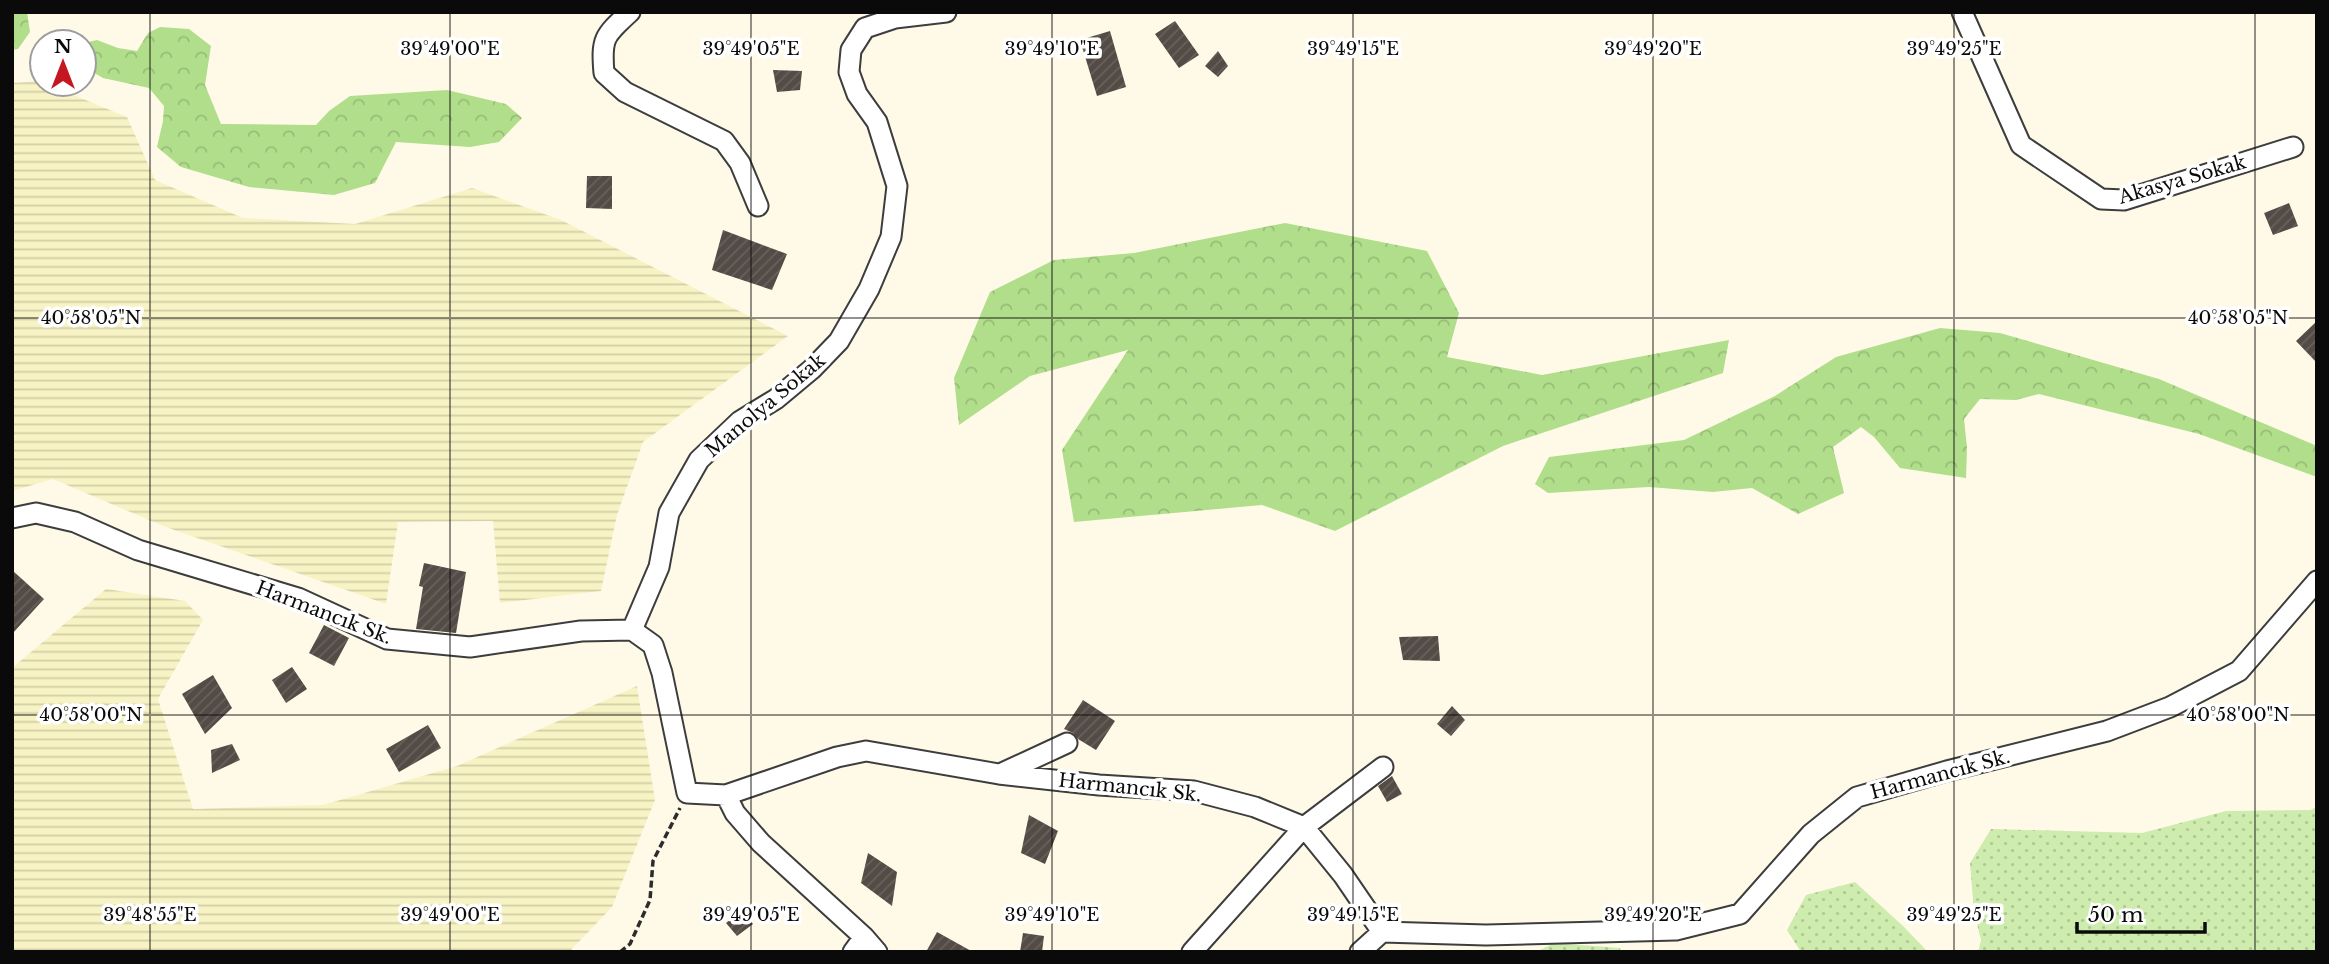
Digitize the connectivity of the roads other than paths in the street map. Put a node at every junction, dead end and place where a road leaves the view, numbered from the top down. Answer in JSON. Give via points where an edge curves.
{"nodes":[{"id":1,"x":630,"y":12,"type":"edge"},
{"id":2,"x":946,"y":12,"type":"edge"},
{"id":3,"x":1962,"y":12,"type":"edge"},
{"id":4,"x":2293,"y":147,"type":"dead end"},
{"id":5,"x":758,"y":206,"type":"dead end"},
{"id":6,"x":12,"y":518,"type":"edge"},
{"id":7,"x":2317,"y":582,"type":"edge"},
{"id":8,"x":632,"y":630,"type":"junction"},
{"id":9,"x":1067,"y":743,"type":"dead end"},
{"id":10,"x":1383,"y":767,"type":"dead end"},
{"id":11,"x":999,"y":774,"type":"junction"},
{"id":12,"x":726,"y":795,"type":"junction"},
{"id":13,"x":1304,"y":827,"type":"junction"},
{"id":14,"x":1382,"y":932,"type":"junction"},
{"id":15,"x":864,"y":947,"type":"edge"},
{"id":16,"x":1192,"y":952,"type":"edge"},
{"id":17,"x":1360,"y":952,"type":"edge"}],
"edges":[{"from":1,"to":5,"type":"street","via":[[607,33],[602,50],[604,73],[625,92],[724,141],[740,163]]},
{"from":2,"to":8,"type":"street","name":"Manolya Sokak","via":[[895,18],[865,28],[851,50],[849,72],[857,94],[877,122],[897,186],[891,237],[869,289],[838,341],[776,400],[740,421],[699,460],[669,513],[659,567]]},
{"from":3,"to":4,"type":"street","name":"Akasya Sokak","via":[[2021,145],[2101,199],[2124,200]]},
{"from":6,"to":8,"type":"street","name":"Harmancık Sk.","via":[[36,513],[75,522],[138,550],[298,598],[387,639],[470,648],[581,631]]},
{"from":7,"to":14,"type":"street","name":"Harmancık Sk.","via":[[2239,671],[2170,707],[2107,731],[1857,797],[1811,834],[1740,914],[1676,930],[1486,935]]},
{"from":8,"to":12,"type":"street","name":"Harmancık Sk.","via":[[653,645],[687,793]]},
{"from":9,"to":11,"type":"street"},
{"from":10,"to":13,"type":"street"},
{"from":11,"to":12,"type":"street","name":"Harmancık Sk.","via":[[866,751]]},
{"from":11,"to":13,"type":"street","name":"Harmancık Sk.","via":[[1194,791],[1255,807]]},
{"from":12,"to":15,"type":"street","via":[[761,843]]},
{"from":13,"to":14,"type":"street","name":"Harmancık Sk."},
{"from":13,"to":16,"type":"street"},
{"from":14,"to":17,"type":"street"}]}
